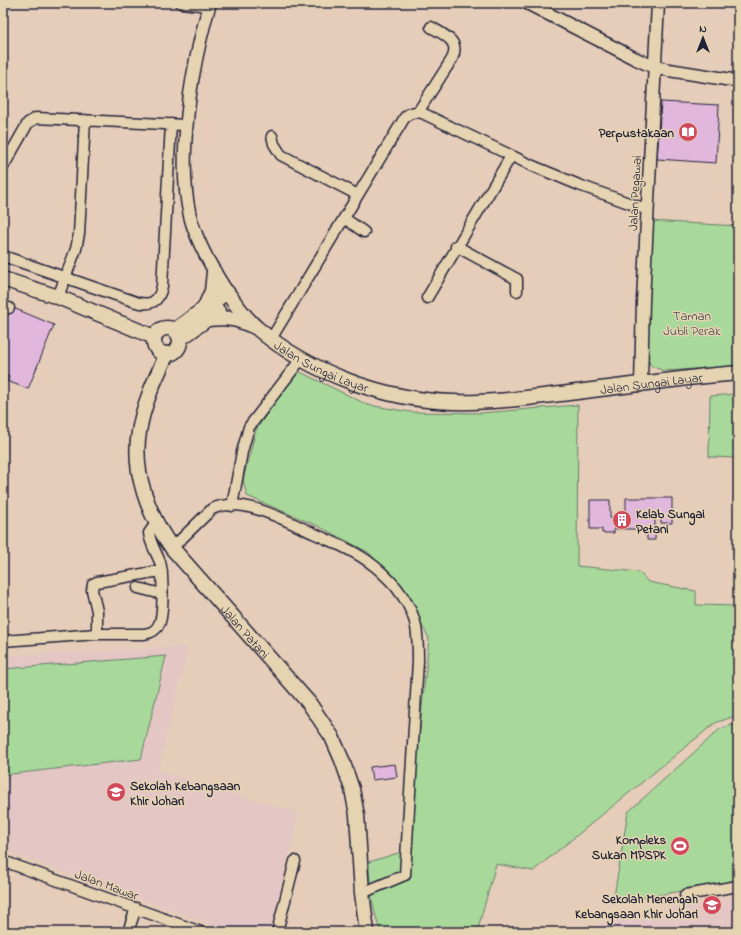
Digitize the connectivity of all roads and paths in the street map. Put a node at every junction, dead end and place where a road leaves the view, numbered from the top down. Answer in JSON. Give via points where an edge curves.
{"nodes":[{"id":1,"x":181,"y":3,"type":"edge"},
{"id":2,"x":527,"y":3,"type":"edge"},
{"id":3,"x":658,"y":3,"type":"edge"},
{"id":4,"x":210,"y":5,"type":"edge"},
{"id":5,"x":431,"y":27,"type":"dead end"},
{"id":6,"x":654,"y":67,"type":"junction"},
{"id":7,"x":738,"y":81,"type":"edge"},
{"id":8,"x":418,"y":112,"type":"junction"},
{"id":9,"x":85,"y":120,"type":"junction"},
{"id":10,"x":171,"y":124,"type":"junction"},
{"id":11,"x":186,"y":125,"type":"junction"},
{"id":12,"x":272,"y":136,"type":"dead end"},
{"id":13,"x":510,"y":156,"type":"junction"},
{"id":14,"x":3,"y":167,"type":"edge"},
{"id":15,"x":358,"y":196,"type":"junction"},
{"id":16,"x":648,"y":210,"type":"junction"},
{"id":17,"x":344,"y":218,"type":"junction"},
{"id":18,"x":364,"y":232,"type":"dead end"},
{"id":19,"x":456,"y":246,"type":"junction"},
{"id":20,"x":3,"y":256,"type":"edge"},
{"id":21,"x":214,"y":272,"type":"junction"},
{"id":22,"x":64,"y":277,"type":"junction"},
{"id":23,"x":3,"y":279,"type":"edge"},
{"id":24,"x":517,"y":291,"type":"dead end"},
{"id":25,"x":230,"y":296,"type":"junction"},
{"id":26,"x":58,"y":297,"type":"junction"},
{"id":27,"x":427,"y":298,"type":"dead end"},
{"id":28,"x":206,"y":314,"type":"junction"},
{"id":29,"x":257,"y":328,"type":"junction"},
{"id":30,"x":178,"y":335,"type":"junction"},
{"id":31,"x":154,"y":337,"type":"junction"},
{"id":32,"x":271,"y":339,"type":"junction"},
{"id":33,"x":167,"y":354,"type":"junction"},
{"id":34,"x":301,"y":359,"type":"junction"},
{"id":35,"x":738,"y":373,"type":"edge"},
{"id":36,"x":641,"y":385,"type":"junction"},
{"id":37,"x":232,"y":506,"type":"junction"},
{"id":38,"x":156,"y":523,"type":"junction"},
{"id":39,"x":172,"y":548,"type":"junction"},
{"id":40,"x":162,"y":572,"type":"junction"},
{"id":41,"x":138,"y":588,"type":"dead end"},
{"id":42,"x":162,"y":594,"type":"junction"},
{"id":43,"x":97,"y":634,"type":"junction"},
{"id":44,"x":3,"y":641,"type":"edge"},
{"id":45,"x":3,"y":861,"type":"edge"},
{"id":46,"x":295,"y":861,"type":"dead end"},
{"id":47,"x":738,"y":886,"type":"edge"},
{"id":48,"x":362,"y":893,"type":"junction"},
{"id":49,"x":685,"y":895,"type":"dead end"},
{"id":50,"x":136,"y":908,"type":"junction"},
{"id":51,"x":365,"y":914,"type":"junction"},
{"id":52,"x":128,"y":932,"type":"edge"},
{"id":53,"x":201,"y":932,"type":"edge"},
{"id":54,"x":277,"y":932,"type":"edge"},
{"id":55,"x":366,"y":932,"type":"edge"},
{"id":56,"x":373,"y":932,"type":"edge"}],
"edges":[{"from":1,"to":4,"type":"street"},
{"from":2,"to":6,"type":"street"},
{"from":3,"to":6,"type":"street","name":"Jalan Pegawai"},
{"from":4,"to":11,"type":"street","name":"Jalan Sungai Layar","via":[[192,72]]},
{"from":5,"to":8,"type":"street","via":[[452,41],[455,50]]},
{"from":6,"to":7,"type":"street"},
{"from":6,"to":16,"type":"street","name":"Jalan Pegawai"},
{"from":8,"to":13,"type":"street"},
{"from":8,"to":15,"type":"street","via":[[411,112],[405,116]]},
{"from":9,"to":10,"type":"street"},
{"from":9,"to":14,"type":"street","via":[[32,120]]},
{"from":9,"to":22,"type":"street","via":[[79,234]]},
{"from":10,"to":11,"type":"street"},
{"from":10,"to":22,"type":"street","via":[[162,286],[158,296],[151,303],[144,304]]},
{"from":11,"to":21,"type":"street","name":"Jalan Sungai Layar","via":[[185,192],[196,234]]},
{"from":12,"to":15,"type":"street","via":[[281,155]]},
{"from":13,"to":16,"type":"street"},
{"from":13,"to":19,"type":"street"},
{"from":15,"to":17,"type":"street"},
{"from":16,"to":36,"type":"street","name":"Jalan Pegawai"},
{"from":17,"to":18,"type":"street"},
{"from":17,"to":32,"type":"street"},
{"from":19,"to":24,"type":"street","via":[[517,279]]},
{"from":19,"to":27,"type":"street"},
{"from":20,"to":22,"type":"street"},
{"from":21,"to":25,"type":"street","name":"Jalan Sungai Layar"},
{"from":21,"to":28,"type":"main road"},
{"from":22,"to":26,"type":"street"},
{"from":23,"to":26,"type":"main road"},
{"from":25,"to":28,"type":"main road"},
{"from":25,"to":29,"type":"main road","name":"Jalan Sungai Layar"},
{"from":26,"to":31,"type":"main road"},
{"from":28,"to":29,"type":"main road","via":[[240,320]]},
{"from":28,"to":30,"type":"main road"},
{"from":29,"to":32,"type":"main road","name":"Jalan Sungai Layar"},
{"from":30,"to":31,"type":"main road","via":[[168,328],[163,328],[156,332]]},
{"from":30,"to":33,"type":"main road","via":[[179,346],[176,351]]},
{"from":31,"to":33,"type":"main road","via":[[155,348]]},
{"from":32,"to":34,"type":"main road","name":"Jalan Sungai Layar"},
{"from":33,"to":38,"type":"main road","name":"Jalan Patani","via":[[146,401],[138,444],[138,463],[143,488]]},
{"from":34,"to":36,"type":"main road","name":"Jalan Sungai Layar","via":[[332,374],[376,390],[451,402],[485,402]]},
{"from":34,"to":37,"type":"street","via":[[249,427]]},
{"from":35,"to":36,"type":"main road","name":"Jalan Sungai Layar"},
{"from":37,"to":39,"type":"street","via":[[212,509]]},
{"from":37,"to":48,"type":"street","via":[[270,513],[362,557],[397,588],[416,623],[417,677],[405,875]]},
{"from":38,"to":39,"type":"main road","name":"Jalan Patani"},
{"from":38,"to":40,"type":"street","via":[[149,533],[149,538]]},
{"from":39,"to":48,"type":"main road","name":"Jalan Patani","via":[[309,703],[332,737],[352,789],[357,815]]},
{"from":40,"to":42,"type":"street"},
{"from":40,"to":43,"type":"street","via":[[94,584],[92,590],[97,611]]},
{"from":41,"to":42,"type":"street"},
{"from":42,"to":43,"type":"street","via":[[162,616],[151,633]]},
{"from":43,"to":44,"type":"street"},
{"from":45,"to":50,"type":"street","name":"Jalan Mawar"},
{"from":46,"to":54,"type":"street"},
{"from":47,"to":49,"type":"street"},
{"from":48,"to":51,"type":"main road","name":"Jalan Patani"},
{"from":50,"to":52,"type":"street"},
{"from":50,"to":53,"type":"street","name":"Jalan Mawar"},
{"from":51,"to":55,"type":"main road","name":"Jalan Patani"},
{"from":51,"to":56,"type":"main road","name":"Jalan Patani"}]}
